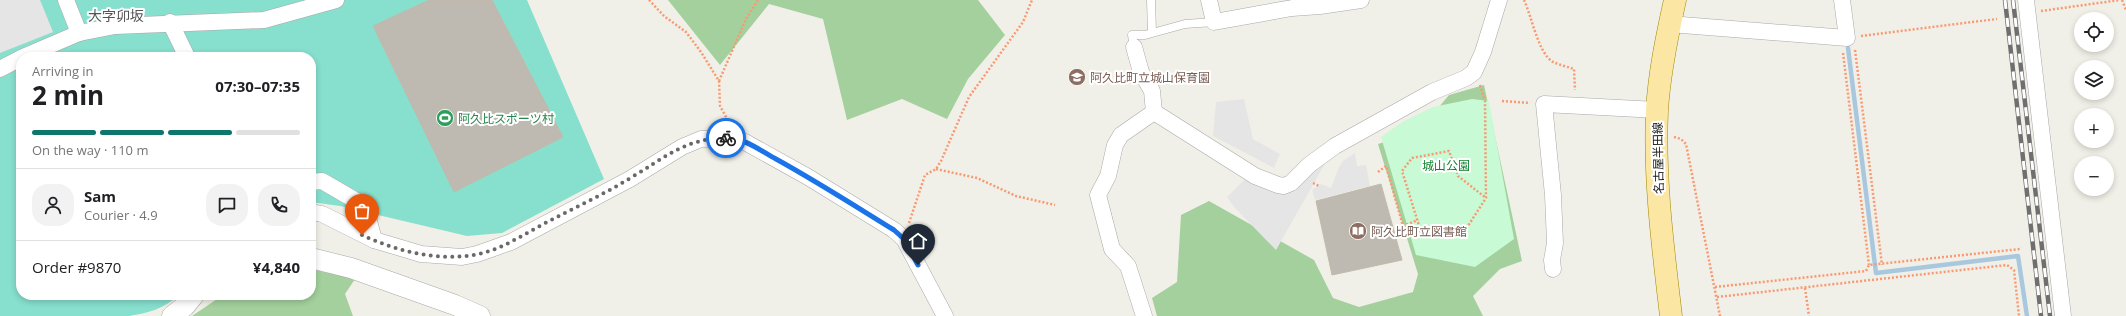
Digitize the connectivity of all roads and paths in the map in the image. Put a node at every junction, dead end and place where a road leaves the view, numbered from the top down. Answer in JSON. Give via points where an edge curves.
{"nodes":[{"id":1,"x":66,"y":0,"type":"edge"},
{"id":2,"x":336,"y":0,"type":"edge"},
{"id":3,"x":649,"y":0,"type":"edge"},
{"id":4,"x":758,"y":0,"type":"edge"},
{"id":5,"x":1032,"y":0,"type":"edge"},
{"id":6,"x":1151,"y":0,"type":"edge"},
{"id":7,"x":1209,"y":0,"type":"edge"},
{"id":8,"x":1361,"y":0,"type":"edge"},
{"id":9,"x":1499,"y":0,"type":"edge"},
{"id":10,"x":1524,"y":0,"type":"edge"},
{"id":11,"x":1675,"y":0,"type":"edge"},
{"id":12,"x":1842,"y":0,"type":"edge"},
{"id":13,"x":2121,"y":0,"type":"edge"},
{"id":14,"x":2026,"y":7,"type":"edge"},
{"id":15,"x":2126,"y":10,"type":"edge"},
{"id":16,"x":1997,"y":19,"type":"dead end"},
{"id":17,"x":170,"y":22,"type":"junction"},
{"id":18,"x":1214,"y":22,"type":"junction"},
{"id":19,"x":1669,"y":24,"type":"junction"},
{"id":20,"x":1152,"y":32,"type":"junction"},
{"id":21,"x":80,"y":33,"type":"junction"},
{"id":22,"x":1847,"y":38,"type":"junction"},
{"id":23,"x":1134,"y":47,"type":"joint"},
{"id":24,"x":36,"y":52,"type":"edge"},
{"id":25,"x":185,"y":52,"type":"edge"},
{"id":26,"x":16,"y":61,"type":"edge"},
{"id":27,"x":0,"y":69,"type":"edge"},
{"id":28,"x":1474,"y":72,"type":"junction"},
{"id":29,"x":719,"y":81,"type":"junction"},
{"id":30,"x":1502,"y":101,"type":"dead end"},
{"id":31,"x":1544,"y":104,"type":"junction"},
{"id":32,"x":1575,"y":107,"type":"junction"},
{"id":33,"x":1657,"y":110,"type":"junction"},
{"id":34,"x":1154,"y":112,"type":"junction"},
{"id":35,"x":1657,"y":137,"type":"junction"},
{"id":36,"x":735,"y":139,"type":"junction"},
{"id":37,"x":936,"y":169,"type":"junction"},
{"id":38,"x":1378,"y":172,"type":"dead end"},
{"id":39,"x":316,"y":182,"type":"edge"},
{"id":40,"x":1314,"y":183,"type":"dead end"},
{"id":41,"x":1319,"y":186,"type":"dead end"},
{"id":42,"x":1486,"y":198,"type":"junction"},
{"id":43,"x":1055,"y":205,"type":"dead end"},
{"id":44,"x":316,"y":213,"type":"edge"},
{"id":45,"x":1418,"y":220,"type":"junction"},
{"id":46,"x":904,"y":239,"type":"junction"},
{"id":47,"x":374,"y":240,"type":"junction"},
{"id":48,"x":2020,"y":249,"type":"dead end"},
{"id":49,"x":316,"y":259,"type":"edge"},
{"id":50,"x":1869,"y":265,"type":"junction"},
{"id":51,"x":1882,"y":265,"type":"junction"},
{"id":52,"x":1553,"y":269,"type":"dead end"},
{"id":53,"x":1714,"y":287,"type":"junction"},
{"id":54,"x":1805,"y":288,"type":"junction"},
{"id":55,"x":1717,"y":297,"type":"junction"},
{"id":56,"x":189,"y":300,"type":"edge"},
{"id":57,"x":172,"y":316,"type":"edge"},
{"id":58,"x":480,"y":316,"type":"edge"},
{"id":59,"x":945,"y":316,"type":"edge"},
{"id":60,"x":1144,"y":316,"type":"edge"},
{"id":61,"x":1671,"y":316,"type":"edge"},
{"id":62,"x":1720,"y":316,"type":"edge"},
{"id":63,"x":1809,"y":316,"type":"edge"},
{"id":64,"x":2019,"y":316,"type":"edge"},
{"id":65,"x":2063,"y":316,"type":"edge"}],
"edges":[{"from":1,"to":21,"type":"street"},
{"from":2,"to":17,"type":"street","via":[[264,20]]},
{"from":3,"to":29,"type":"path","via":[[664,16],[686,32]]},
{"from":4,"to":29,"type":"path","via":[[746,19]]},
{"from":5,"to":37,"type":"path","via":[[1023,22],[969,97]]},
{"from":6,"to":20,"type":"lane"},
{"from":7,"to":18,"type":"street"},
{"from":8,"to":18,"type":"street","via":[[1292,8]]},
{"from":9,"to":28,"type":"street"},
{"from":10,"to":32,"type":"path","via":[[1544,54],[1553,62],[1574,69]]},
{"from":11,"to":19,"type":"main road","name":"名古屋半田線"},
{"from":12,"to":22,"type":"street"},
{"from":13,"to":14,"type":"path"},
{"from":13,"to":15,"type":"path"},
{"from":14,"to":65,"type":"street"},
{"from":16,"to":22,"type":"path"},
{"from":17,"to":21,"type":"street","via":[[115,26]]},
{"from":17,"to":25,"type":"street"},
{"from":18,"to":20,"type":"lane","via":[[1179,24]]},
{"from":19,"to":22,"type":"street"},
{"from":19,"to":33,"type":"main road","name":"名古屋半田線"},
{"from":20,"to":23,"type":"lane","via":[[1132,35]]},
{"from":21,"to":24,"type":"street"},
{"from":22,"to":50,"type":"path"},
{"from":22,"to":51,"type":"path"},
{"from":23,"to":34,"type":"street","via":[[1141,72],[1152,92]]},
{"from":26,"to":27,"type":"street"},
{"from":28,"to":34,"type":"street","via":[[1432,92],[1335,146],[1309,165],[1291,184],[1284,186],[1255,176]]},
{"from":28,"to":42,"type":"path","via":[[1485,101]]},
{"from":29,"to":36,"type":"path","via":[[720,106],[735,132]]},
{"from":30,"to":31,"type":"path"},
{"from":31,"to":32,"type":"street"},
{"from":31,"to":52,"type":"street","via":[[1553,195]]},
{"from":32,"to":33,"type":"street"},
{"from":33,"to":35,"type":"main road","name":"名古屋半田線"},
{"from":34,"to":60,"type":"street","via":[[1121,135],[1115,145],[1108,176],[1098,195],[1112,249],[1128,266]]},
{"from":35,"to":53,"type":"path","via":[[1674,137],[1682,139],[1686,144]]},
{"from":35,"to":61,"type":"main road","name":"名古屋半田線","via":[[1659,206]]},
{"from":36,"to":46,"type":"street","via":[[808,177],[894,230]]},
{"from":36,"to":47,"type":"street","via":[[701,139],[682,147],[511,242],[477,254],[462,257],[421,254]]},
{"from":37,"to":43,"type":"path","via":[[977,178],[1016,196]]},
{"from":37,"to":46,"type":"path","via":[[925,175]]},
{"from":38,"to":45,"type":"path","via":[[1386,166],[1403,226]]},
{"from":39,"to":47,"type":"street","via":[[322,181],[364,206]]},
{"from":40,"to":41,"type":"path"},
{"from":42,"to":45,"type":"path","via":[[1466,229],[1421,232]]},
{"from":42,"to":45,"type":"path","via":[[1458,176],[1449,151],[1412,158],[1402,171]]},
{"from":44,"to":47,"type":"street"},
{"from":46,"to":59,"type":"street"},
{"from":48,"to":51,"type":"path"},
{"from":49,"to":58,"type":"street","via":[[351,268],[455,304]]},
{"from":50,"to":51,"type":"path"},
{"from":50,"to":53,"type":"path","via":[[1866,270]]},
{"from":53,"to":55,"type":"path"},
{"from":54,"to":55,"type":"path"},
{"from":54,"to":63,"type":"path"},
{"from":54,"to":64,"type":"path","via":[[2007,265],[2014,270]]},
{"from":55,"to":62,"type":"path"},
{"from":56,"to":57,"type":"street"}]}
